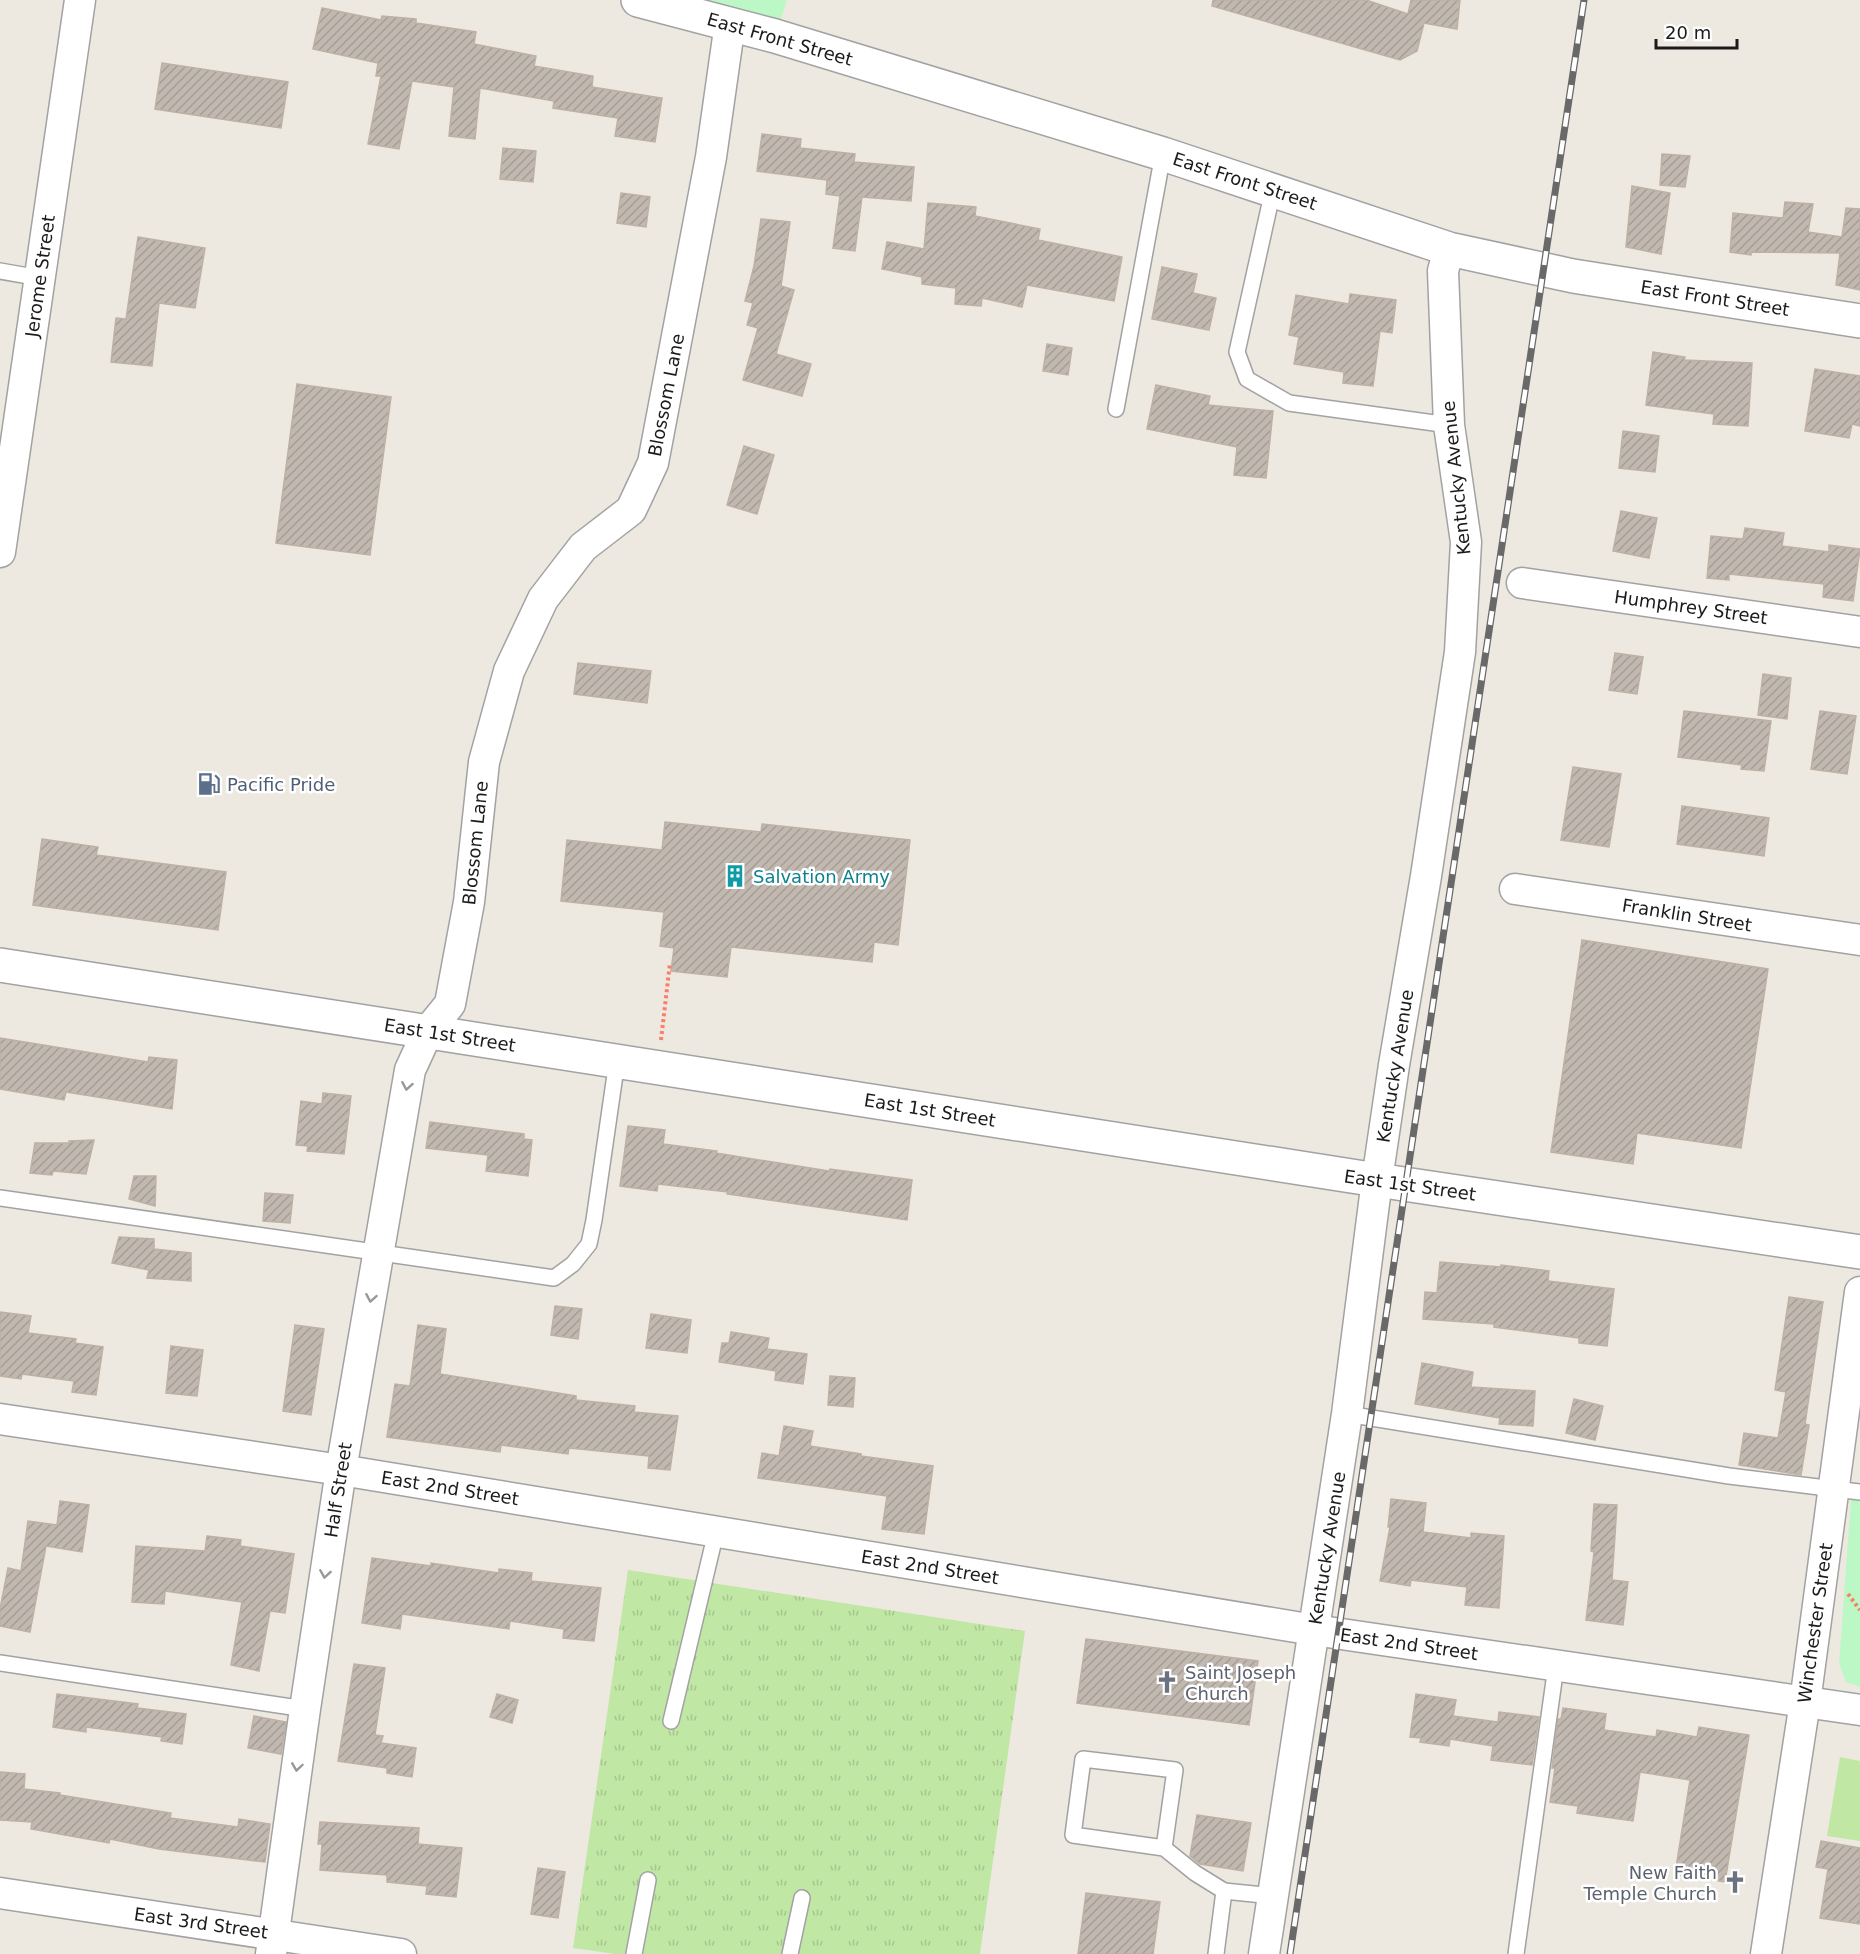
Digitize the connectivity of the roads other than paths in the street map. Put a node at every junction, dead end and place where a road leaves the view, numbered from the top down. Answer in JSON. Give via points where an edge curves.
{"nodes":[{"id":1,"x":80,"y":0,"type":"edge"},
{"id":2,"x":638,"y":0,"type":"edge"},
{"id":3,"x":730,"y":23,"type":"junction"},
{"id":4,"x":1163,"y":154,"type":"junction"},
{"id":5,"x":1273,"y":190,"type":"junction"},
{"id":6,"x":1449,"y":249,"type":"junction"},
{"id":7,"x":0,"y":271,"type":"edge"},
{"id":8,"x":40,"y":278,"type":"junction"},
{"id":9,"x":1860,"y":321,"type":"edge"},
{"id":10,"x":1116,"y":409,"type":"dead end"},
{"id":11,"x":1449,"y":426,"type":"junction"},
{"id":12,"x":4,"y":500,"type":"edge"},
{"id":13,"x":0,"y":552,"type":"edge"},
{"id":14,"x":1522,"y":583,"type":"dead end"},
{"id":15,"x":1860,"y":632,"type":"edge"},
{"id":16,"x":1515,"y":889,"type":"dead end"},
{"id":17,"x":1860,"y":940,"type":"edge"},
{"id":18,"x":0,"y":965,"type":"edge"},
{"id":19,"x":428,"y":1031,"type":"junction"},
{"id":20,"x":616,"y":1061,"type":"junction"},
{"id":21,"x":1377,"y":1180,"type":"junction"},
{"id":22,"x":0,"y":1198,"type":"edge"},
{"id":23,"x":379,"y":1252,"type":"junction"},
{"id":24,"x":1860,"y":1252,"type":"edge"},
{"id":25,"x":1860,"y":1292,"type":"edge"},
{"id":26,"x":1347,"y":1414,"type":"junction"},
{"id":27,"x":0,"y":1419,"type":"edge"},
{"id":28,"x":1850,"y":1439,"type":"edge"},
{"id":29,"x":341,"y":1470,"type":"junction"},
{"id":30,"x":1847,"y":1490,"type":"edge"},
{"id":31,"x":716,"y":1532,"type":"junction"},
{"id":32,"x":1314,"y":1630,"type":"junction"},
{"id":33,"x":0,"y":1663,"type":"edge"},
{"id":34,"x":1556,"y":1666,"type":"junction"},
{"id":35,"x":1805,"y":1702,"type":"junction"},
{"id":36,"x":305,"y":1709,"type":"junction"},
{"id":37,"x":1860,"y":1710,"type":"edge"},
{"id":38,"x":671,"y":1721,"type":"dead end"},
{"id":39,"x":1164,"y":1848,"type":"junction"},
{"id":40,"x":648,"y":1880,"type":"dead end"},
{"id":41,"x":1224,"y":1891,"type":"junction"},
{"id":42,"x":0,"y":1893,"type":"edge"},
{"id":43,"x":1273,"y":1896,"type":"junction"},
{"id":44,"x":802,"y":1898,"type":"dead end"},
{"id":45,"x":273,"y":1944,"type":"edge"},
{"id":46,"x":401,"y":1954,"type":"edge"},
{"id":47,"x":634,"y":1954,"type":"edge"},
{"id":48,"x":790,"y":1954,"type":"edge"},
{"id":49,"x":1216,"y":1954,"type":"edge"},
{"id":50,"x":1264,"y":1954,"type":"edge"},
{"id":51,"x":1516,"y":1954,"type":"edge"},
{"id":52,"x":1766,"y":1954,"type":"edge"}],
"edges":[{"from":1,"to":8,"type":"street","name":"Jerome Street"},
{"from":2,"to":3,"type":"street","name":"East Front Street"},
{"from":3,"to":4,"type":"street","name":"East Front Street"},
{"from":3,"to":19,"type":"street","name":"Blossom Lane","via":[[711,157],[654,463],[631,510],[583,547],[543,599],[509,671],[484,762],[469,902],[450,1004]]},
{"from":4,"to":5,"type":"street","name":"East Front Street"},
{"from":4,"to":10,"type":"lane"},
{"from":5,"to":6,"type":"street","name":"East Front Street"},
{"from":5,"to":11,"type":"lane","via":[[1237,352],[1247,379],[1288,404]]},
{"from":6,"to":9,"type":"street","name":"East Front Street","via":[[1573,276]]},
{"from":6,"to":11,"type":"street","name":"Kentucky Avenue","via":[[1443,271]]},
{"from":7,"to":8,"type":"lane"},
{"from":8,"to":12,"type":"street","name":"Jerome Street"},
{"from":11,"to":21,"type":"street","name":"Kentucky Avenue","via":[[1466,542],[1460,652]]},
{"from":12,"to":13,"type":"street","name":"Jerome Street"},
{"from":14,"to":15,"type":"street","name":"Humphrey Street"},
{"from":16,"to":17,"type":"street","name":"Franklin Street"},
{"from":18,"to":19,"type":"street","name":"East 1st Street"},
{"from":19,"to":20,"type":"street","name":"East 1st Street"},
{"from":19,"to":23,"type":"street","name":"Half Street","one_way":true,"via":[[410,1070]]},
{"from":20,"to":21,"type":"street","name":"East 1st Street"},
{"from":20,"to":23,"type":"lane","via":[[589,1244],[573,1264],[554,1278]]},
{"from":21,"to":24,"type":"street","name":"East 1st Street"},
{"from":21,"to":26,"type":"street","name":"Kentucky Avenue"},
{"from":22,"to":23,"type":"lane"},
{"from":23,"to":29,"type":"street","name":"Half Street","one_way":true},
{"from":25,"to":28,"type":"street","name":"Winchester Street"},
{"from":26,"to":30,"type":"lane","via":[[1729,1476]]},
{"from":26,"to":32,"type":"street","name":"Kentucky Avenue"},
{"from":27,"to":29,"type":"street","name":"East 2nd Street"},
{"from":28,"to":30,"type":"street","name":"Winchester Street"},
{"from":29,"to":31,"type":"street","name":"East 2nd Street"},
{"from":29,"to":36,"type":"street","name":"Half Street","one_way":true},
{"from":30,"to":35,"type":"street","name":"Winchester Street"},
{"from":31,"to":32,"type":"street","name":"East 2nd Street"},
{"from":31,"to":38,"type":"lane"},
{"from":32,"to":34,"type":"street","name":"East 2nd Street"},
{"from":32,"to":43,"type":"street","name":"Kentucky Avenue"},
{"from":33,"to":36,"type":"lane"},
{"from":34,"to":35,"type":"street","name":"East 2nd Street"},
{"from":34,"to":51,"type":"lane"},
{"from":35,"to":37,"type":"street","name":"East 2nd Street"},
{"from":35,"to":52,"type":"street","name":"Winchester Street"},
{"from":36,"to":45,"type":"street","name":"Half Street","one_way":true},
{"from":39,"to":39,"type":"lane","via":[[1175,1770],[1083,1759],[1073,1835]]},
{"from":39,"to":41,"type":"lane"},
{"from":40,"to":47,"type":"lane"},
{"from":41,"to":43,"type":"lane"},
{"from":41,"to":49,"type":"lane"},
{"from":42,"to":45,"type":"street","name":"East 3rd Street"},
{"from":43,"to":50,"type":"street","name":"Kentucky Avenue"},
{"from":44,"to":48,"type":"lane"},
{"from":45,"to":46,"type":"street","name":"East 3rd Street"}]}
